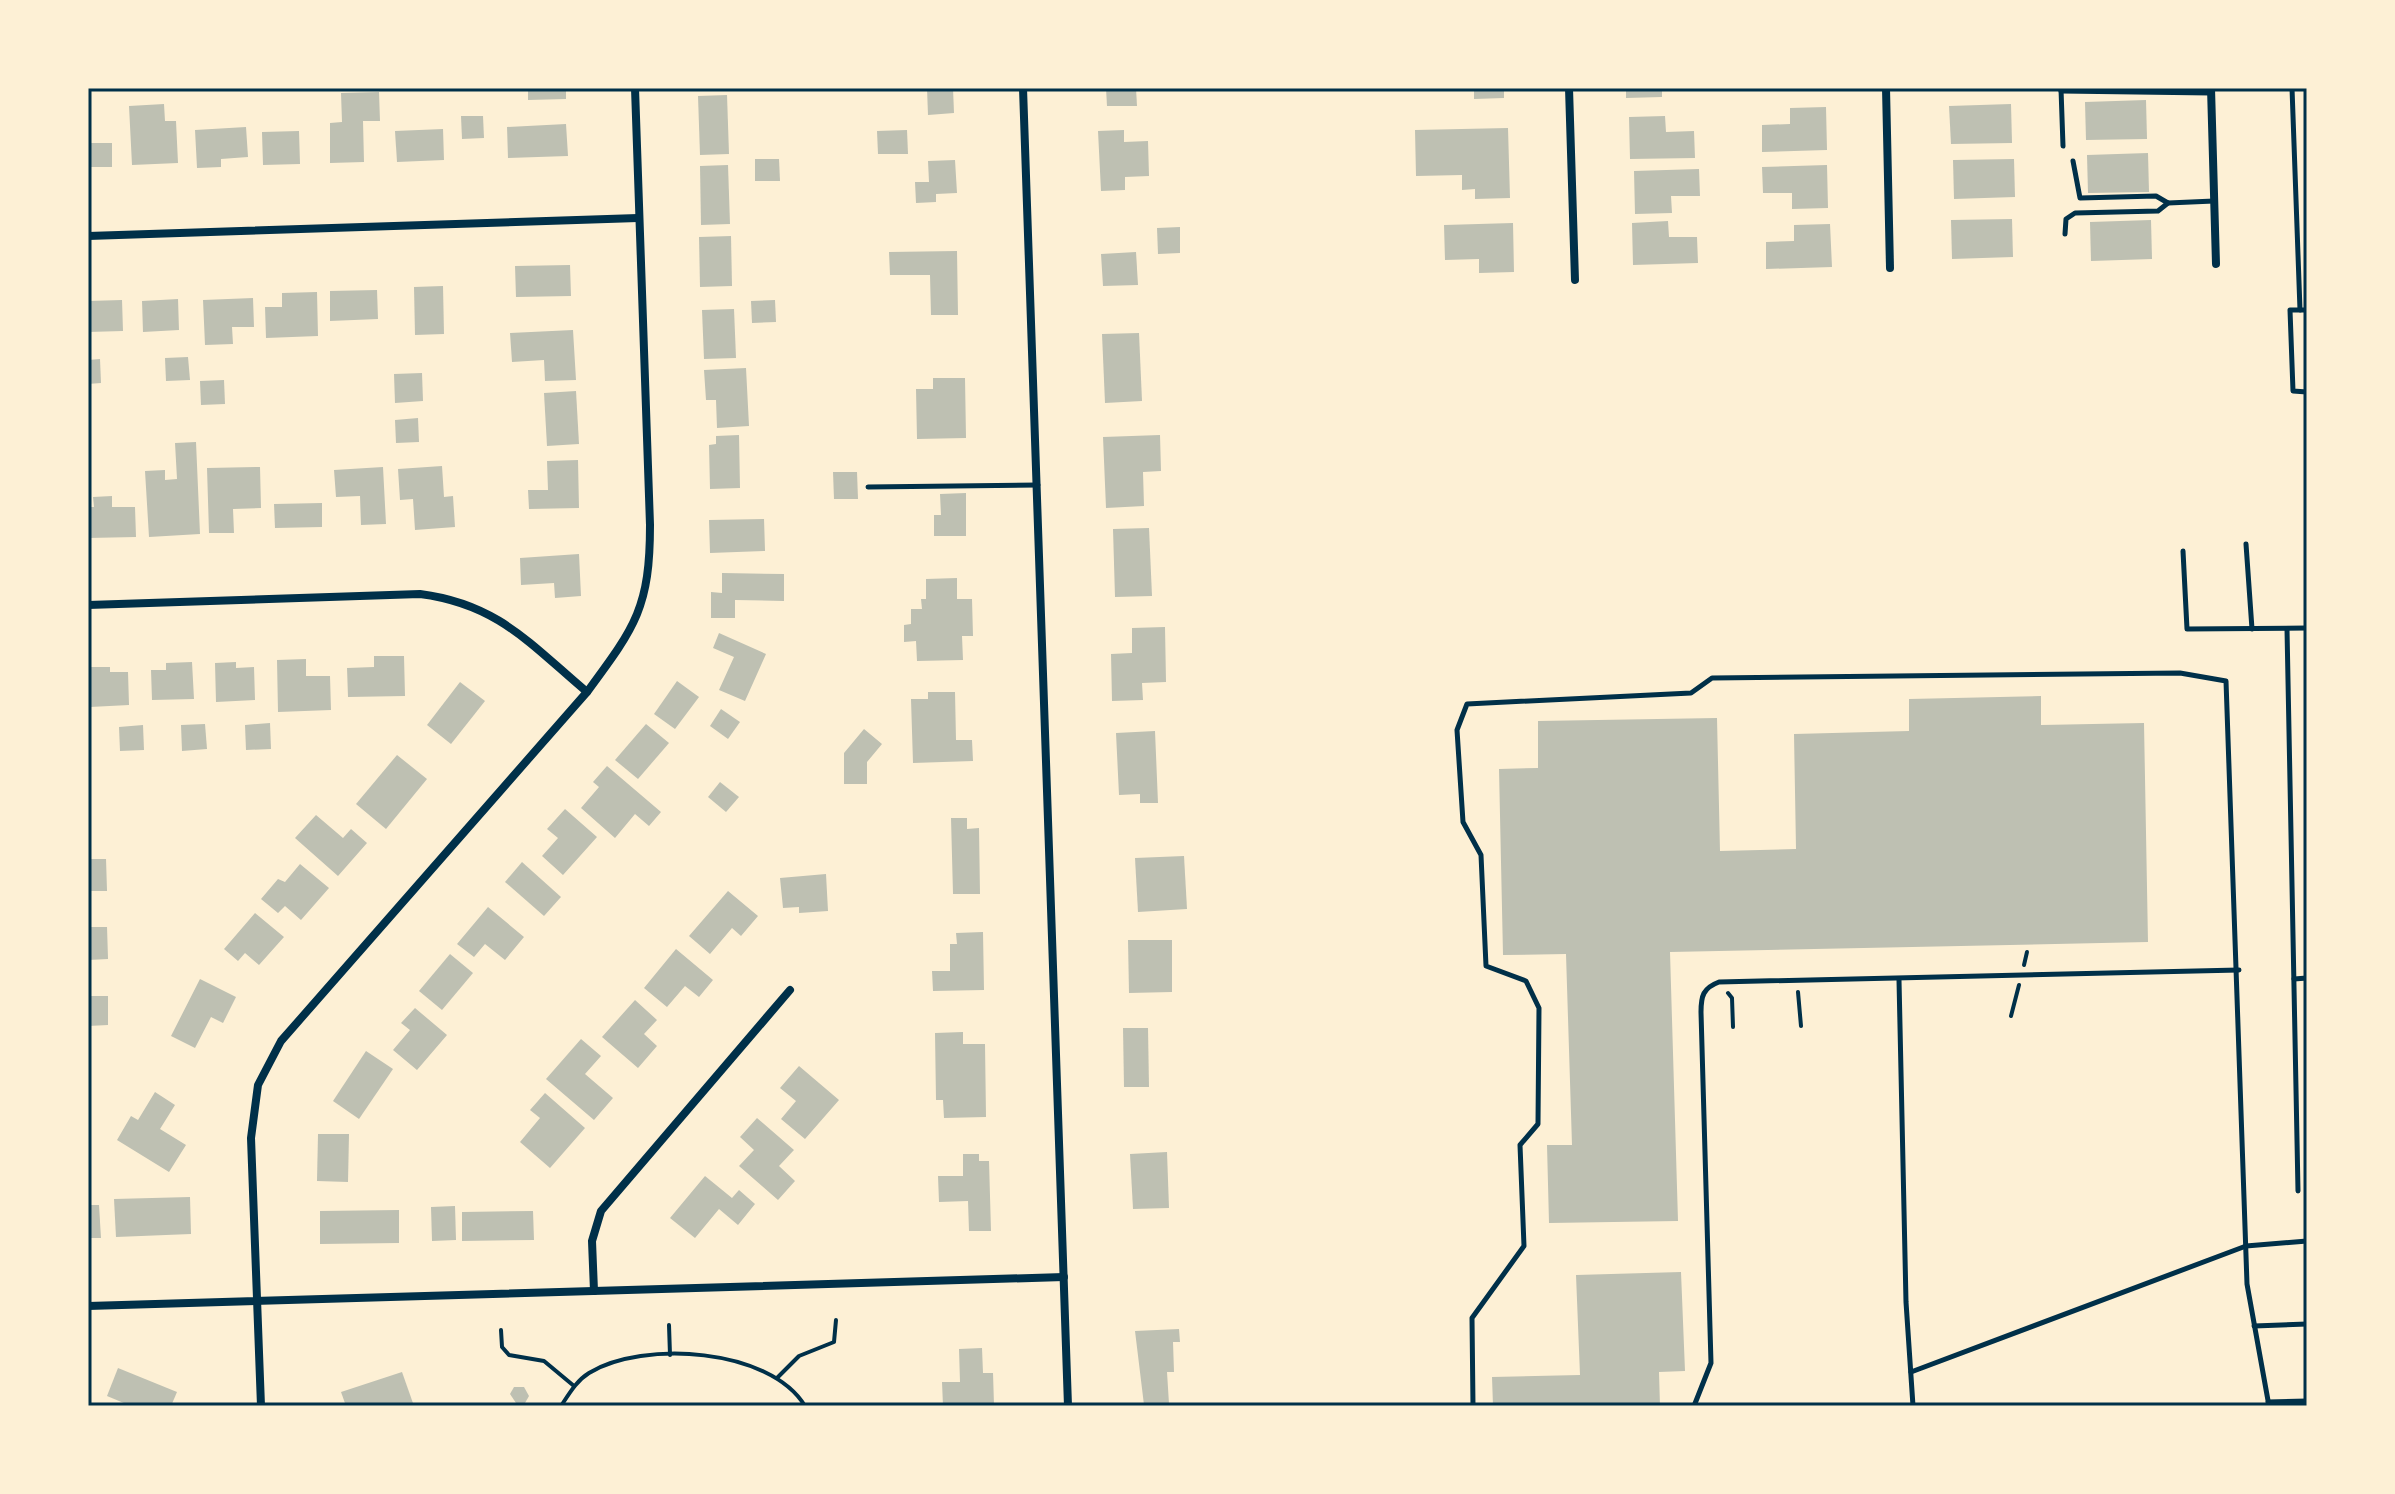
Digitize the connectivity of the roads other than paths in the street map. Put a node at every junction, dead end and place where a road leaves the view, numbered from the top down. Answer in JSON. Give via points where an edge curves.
{"nodes":[{"id":1,"x":635,"y":88,"type":"edge"},
{"id":2,"x":1023,"y":88,"type":"edge"},
{"id":3,"x":1569,"y":88,"type":"edge"},
{"id":4,"x":1886,"y":88,"type":"edge"},
{"id":5,"x":2292,"y":88,"type":"edge"},
{"id":6,"x":2061,"y":90,"type":"edge"},
{"id":7,"x":2211,"y":90,"type":"edge"},
{"id":8,"x":2063,"y":146,"type":"dead end"},
{"id":9,"x":2073,"y":161,"type":"dead end"},
{"id":10,"x":2215,"y":201,"type":"junction"},
{"id":11,"x":2168,"y":203,"type":"junction"},
{"id":12,"x":638,"y":218,"type":"junction"},
{"id":13,"x":2065,"y":234,"type":"dead end"},
{"id":14,"x":88,"y":236,"type":"edge"},
{"id":15,"x":2216,"y":264,"type":"dead end"},
{"id":16,"x":1890,"y":268,"type":"dead end"},
{"id":17,"x":1575,"y":280,"type":"dead end"},
{"id":18,"x":2304,"y":310,"type":"edge"},
{"id":19,"x":2307,"y":392,"type":"edge"},
{"id":20,"x":1039,"y":485,"type":"junction"},
{"id":21,"x":868,"y":487,"type":"dead end"},
{"id":22,"x":2246,"y":544,"type":"dead end"},
{"id":23,"x":2183,"y":551,"type":"dead end"},
{"id":24,"x":88,"y":605,"type":"edge"},
{"id":25,"x":2307,"y":628,"type":"edge"},
{"id":26,"x":2252,"y":629,"type":"junction"},
{"id":27,"x":2287,"y":629,"type":"junction"},
{"id":28,"x":587,"y":692,"type":"junction"},
{"id":29,"x":2239,"y":970,"type":"junction"},
{"id":30,"x":2307,"y":978,"type":"edge"},
{"id":31,"x":2294,"y":979,"type":"junction"},
{"id":32,"x":1899,"y":980,"type":"junction"},
{"id":33,"x":790,"y":990,"type":"dead end"},
{"id":34,"x":2298,"y":1191,"type":"dead end"},
{"id":35,"x":2307,"y":1241,"type":"edge"},
{"id":36,"x":2246,"y":1246,"type":"junction"},
{"id":37,"x":1064,"y":1277,"type":"junction"},
{"id":38,"x":594,"y":1291,"type":"junction"},
{"id":39,"x":256,"y":1301,"type":"junction"},
{"id":40,"x":88,"y":1306,"type":"edge"},
{"id":41,"x":2307,"y":1324,"type":"edge"},
{"id":42,"x":2254,"y":1326,"type":"junction"},
{"id":43,"x":1911,"y":1372,"type":"junction"},
{"id":44,"x":2307,"y":1401,"type":"edge"},
{"id":45,"x":2269,"y":1404,"type":"edge"},
{"id":46,"x":261,"y":1406,"type":"edge"},
{"id":47,"x":1068,"y":1406,"type":"edge"},
{"id":48,"x":1473,"y":1406,"type":"edge"},
{"id":49,"x":1694,"y":1406,"type":"edge"},
{"id":50,"x":1913,"y":1406,"type":"edge"}],
"edges":[{"from":1,"to":12,"type":"street"},
{"from":2,"to":20,"type":"street"},
{"from":3,"to":17,"type":"street"},
{"from":4,"to":16,"type":"street"},
{"from":5,"to":18,"type":"lane"},
{"from":6,"to":7,"type":"lane"},
{"from":6,"to":8,"type":"lane"},
{"from":7,"to":10,"type":"street"},
{"from":9,"to":11,"type":"lane","via":[[2080,198],[2156,196]]},
{"from":10,"to":11,"type":"lane"},
{"from":10,"to":15,"type":"street"},
{"from":11,"to":13,"type":"lane","via":[[2158,211],[2075,213],[2066,219]]},
{"from":12,"to":14,"type":"street"},
{"from":12,"to":28,"type":"street","via":[[650,569],[626,640]]},
{"from":18,"to":19,"type":"lane","via":[[2290,310],[2293,391]]},
{"from":20,"to":21,"type":"lane"},
{"from":20,"to":37,"type":"street"},
{"from":22,"to":26,"type":"lane"},
{"from":23,"to":26,"type":"lane","via":[[2187,629]]},
{"from":24,"to":28,"type":"street","via":[[420,594],[453,598],[511,627]]},
{"from":25,"to":27,"type":"lane"},
{"from":26,"to":27,"type":"lane"},
{"from":27,"to":31,"type":"lane"},
{"from":28,"to":39,"type":"street","via":[[281,1041],[258,1085],[251,1138]]},
{"from":29,"to":32,"type":"lane"},
{"from":29,"to":36,"type":"lane"},
{"from":29,"to":48,"type":"lane","via":[[2226,681],[2180,673],[1712,678],[1691,693],[1467,704],[1457,730],[1463,822],[1481,855],[1486,966],[1526,981],[1539,1008],[1538,1124],[1520,1145],[1524,1246],[1472,1318]]},
{"from":30,"to":31,"type":"lane"},
{"from":31,"to":34,"type":"lane"},
{"from":32,"to":43,"type":"lane"},
{"from":32,"to":49,"type":"lane","via":[[1719,982],[1704,990],[1711,1363]]},
{"from":33,"to":38,"type":"street","via":[[606,1204],[592,1241]]},
{"from":35,"to":36,"type":"lane"},
{"from":36,"to":42,"type":"lane"},
{"from":36,"to":43,"type":"lane"},
{"from":37,"to":38,"type":"street"},
{"from":37,"to":47,"type":"street"},
{"from":38,"to":39,"type":"street"},
{"from":39,"to":40,"type":"street"},
{"from":39,"to":46,"type":"street"},
{"from":41,"to":42,"type":"lane"},
{"from":42,"to":45,"type":"lane"},
{"from":43,"to":50,"type":"lane"},
{"from":44,"to":45,"type":"lane"}]}
